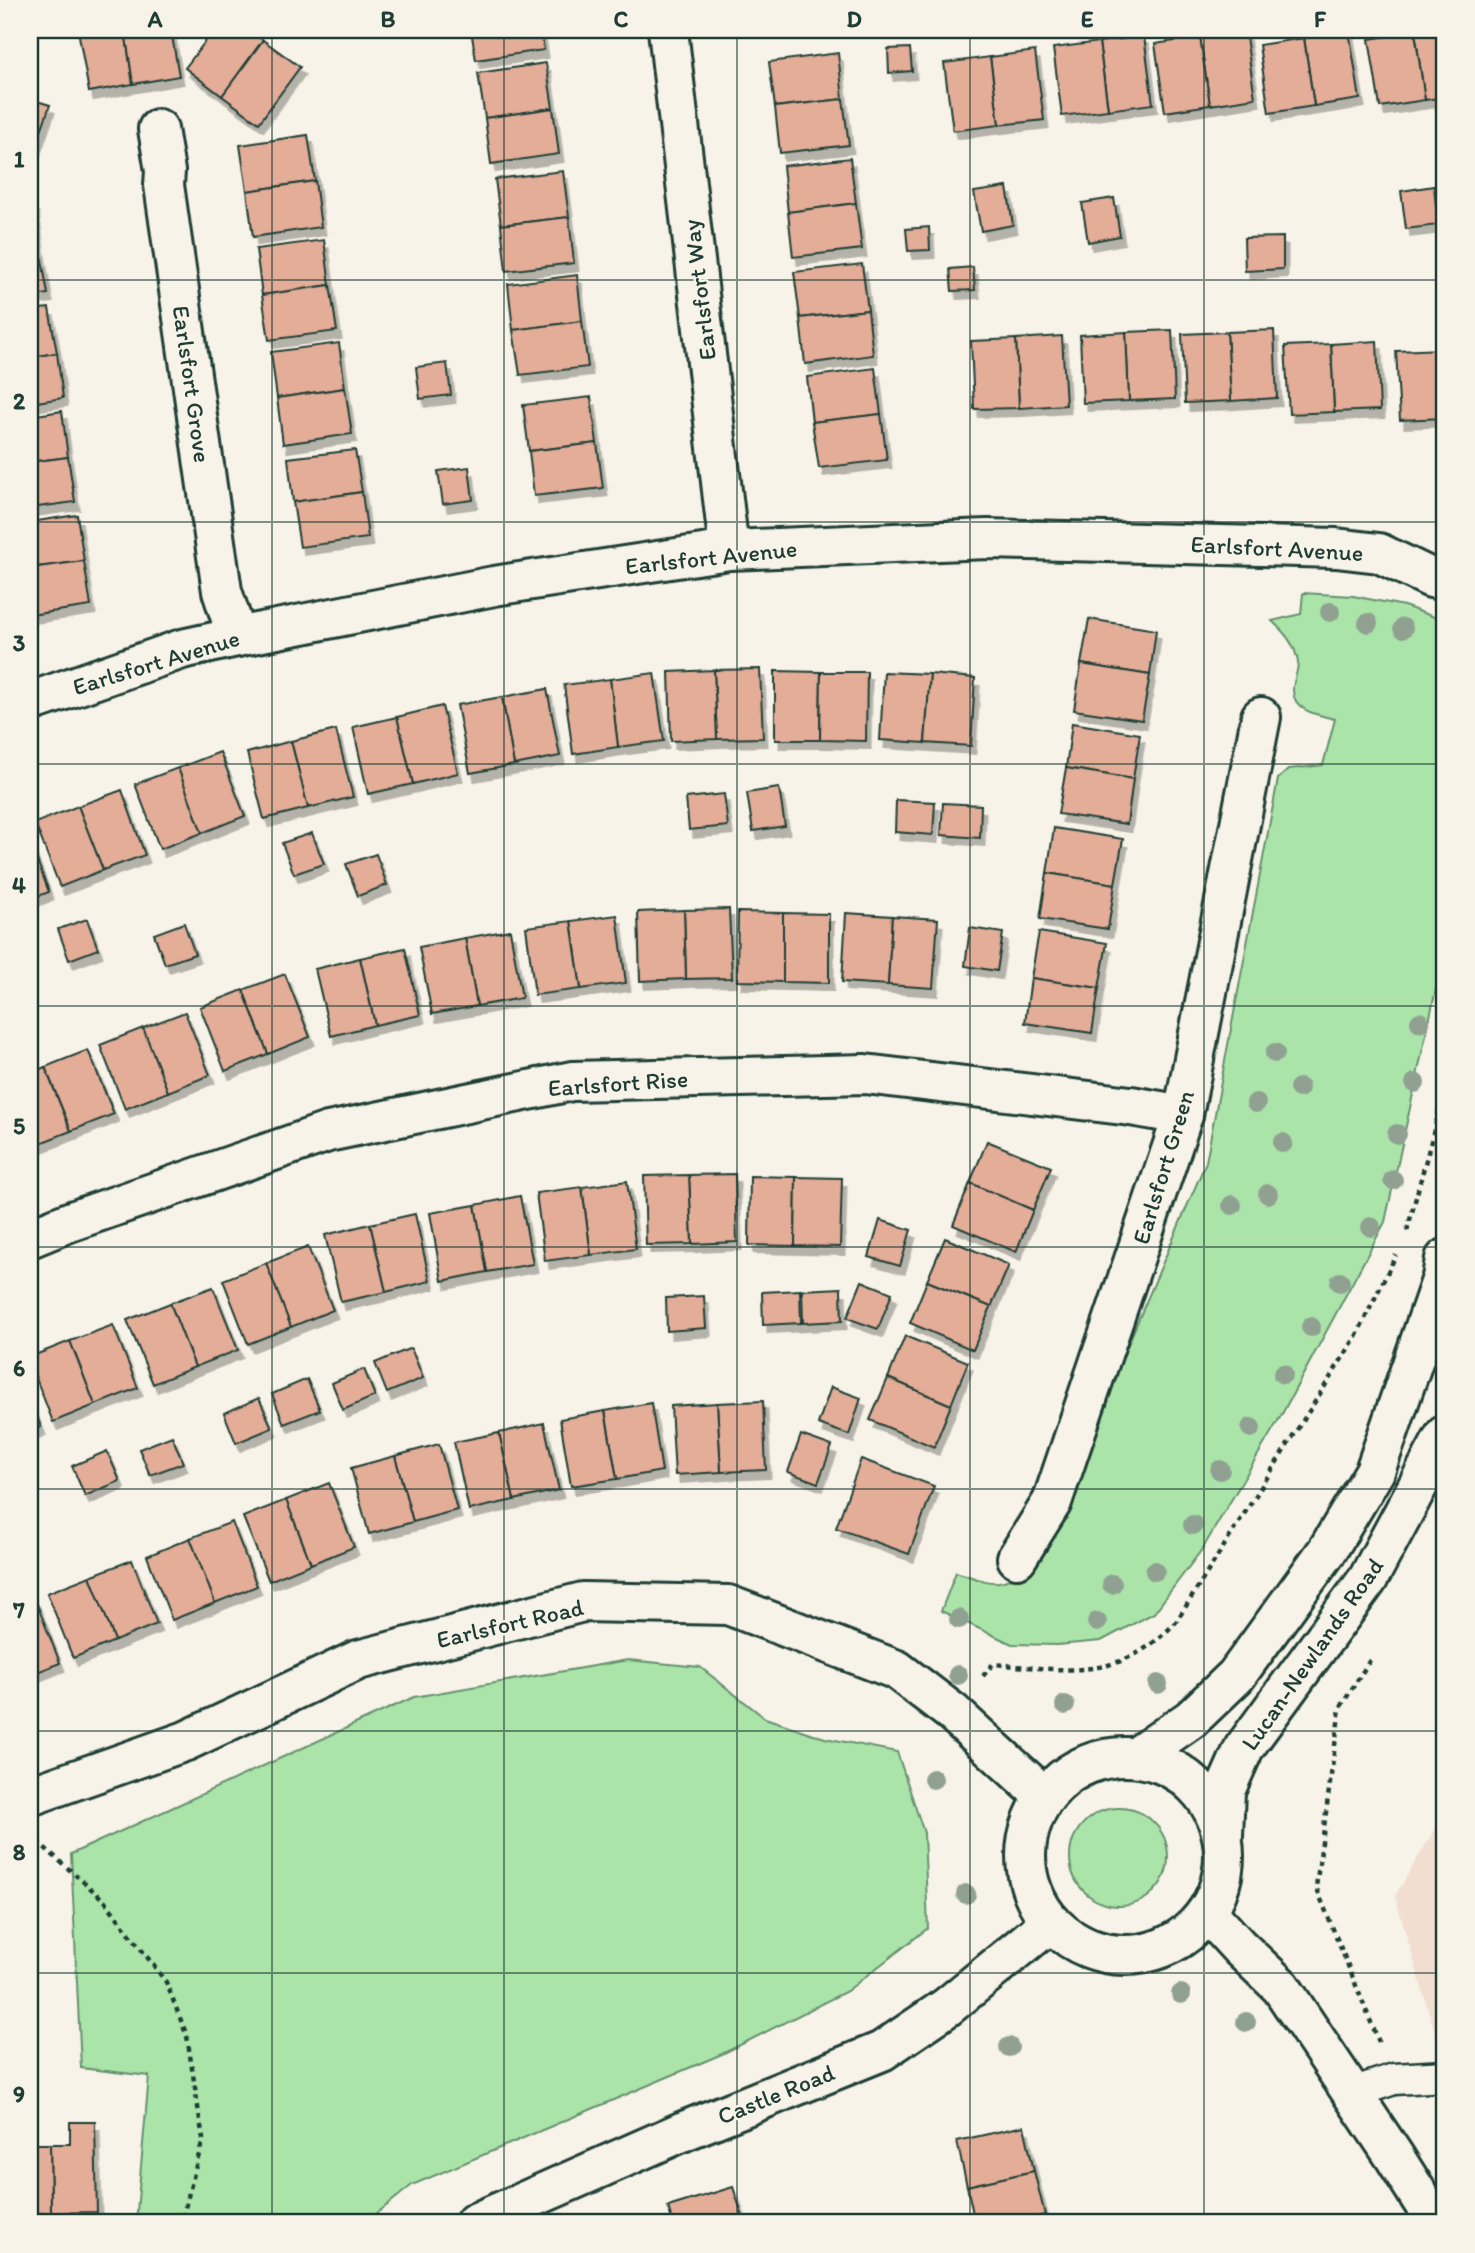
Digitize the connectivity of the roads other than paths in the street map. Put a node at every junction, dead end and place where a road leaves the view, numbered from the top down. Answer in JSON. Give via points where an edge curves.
{"nodes":[{"id":1,"x":668,"y":30,"type":"edge"},
{"id":2,"x":158,"y":129,"type":"dead end"},
{"id":3,"x":729,"y":550,"type":"junction"},
{"id":4,"x":1445,"y":582,"type":"edge"},
{"id":5,"x":236,"y":637,"type":"junction"},
{"id":6,"x":30,"y":702,"type":"edge"},
{"id":7,"x":1261,"y":717,"type":"dead end"},
{"id":8,"x":1183,"y":1115,"type":"junction"},
{"id":9,"x":30,"y":1238,"type":"edge"},
{"id":10,"x":1445,"y":1259,"type":"edge"},
{"id":11,"x":1445,"y":1436,"type":"edge"},
{"id":12,"x":1017,"y":1558,"type":"dead end"},
{"id":13,"x":1136,"y":1757,"type":"junction"},
{"id":14,"x":30,"y":1796,"type":"edge"},
{"id":15,"x":1045,"y":1797,"type":"junction"},
{"id":16,"x":1223,"y":1842,"type":"junction"},
{"id":17,"x":1207,"y":1912,"type":"junction"},
{"id":18,"x":1051,"y":1922,"type":"junction"},
{"id":19,"x":1445,"y":2076,"type":"edge"},
{"id":20,"x":1352,"y":2093,"type":"junction"},
{"id":21,"x":475,"y":2223,"type":"edge"},
{"id":22,"x":1436,"y":2223,"type":"edge"}],
"edges":[{"from":1,"to":3,"type":"street","name":"Earlsfort Way"},
{"from":2,"to":5,"type":"street","name":"Earlsfort Grove","via":[[222,591]]},
{"from":3,"to":4,"type":"street","name":"Earlsfort Avenue","via":[[987,538],[1336,548],[1379,553]]},
{"from":3,"to":5,"type":"street","name":"Earlsfort Avenue","via":[[494,586]]},
{"from":5,"to":6,"type":"street","name":"Earlsfort Avenue","via":[[182,649]]},
{"from":7,"to":8,"type":"street","name":"Earlsfort Green"},
{"from":8,"to":9,"type":"street","name":"Earlsfort Rise","via":[[864,1074],[572,1081],[328,1132]]},
{"from":8,"to":12,"type":"street","name":"Earlsfort Green","via":[[1052,1502]]},
{"from":10,"to":13,"type":"street","name":"Lucan-Newlands Road","via":[[1374,1471],[1327,1552],[1236,1676],[1191,1718]]},
{"from":11,"to":16,"type":"street","name":"Lucan-Newlands Road","via":[[1368,1579],[1244,1748],[1225,1791]]},
{"from":13,"to":15,"type":"street","name":"Lucan-Newlands Road","via":[[1085,1765]]},
{"from":13,"to":16,"type":"street","name":"Lucan-Newlands Road","via":[[1169,1768],[1197,1788],[1214,1813]]},
{"from":14,"to":15,"type":"street","name":"Earlsfort Road","via":[[186,1741],[358,1660],[583,1602],[728,1605],[897,1670],[953,1712]]},
{"from":15,"to":18,"type":"street","name":"Lucan-Newlands Road","via":[[1030,1826],[1025,1857],[1031,1890]]},
{"from":16,"to":17,"type":"street","name":"Lucan-Newlands Road","via":[[1218,1893]]},
{"from":17,"to":18,"type":"street","name":"Lucan-Newlands Road","via":[[1187,1934],[1139,1955],[1084,1948]]},
{"from":17,"to":20,"type":"street","via":[[1281,1987]]},
{"from":18,"to":21,"type":"street","name":"Castle Road","via":[[947,2007],[882,2050]]},
{"from":19,"to":20,"type":"lane","via":[[1394,2079]]},
{"from":20,"to":22,"type":"street"}]}
